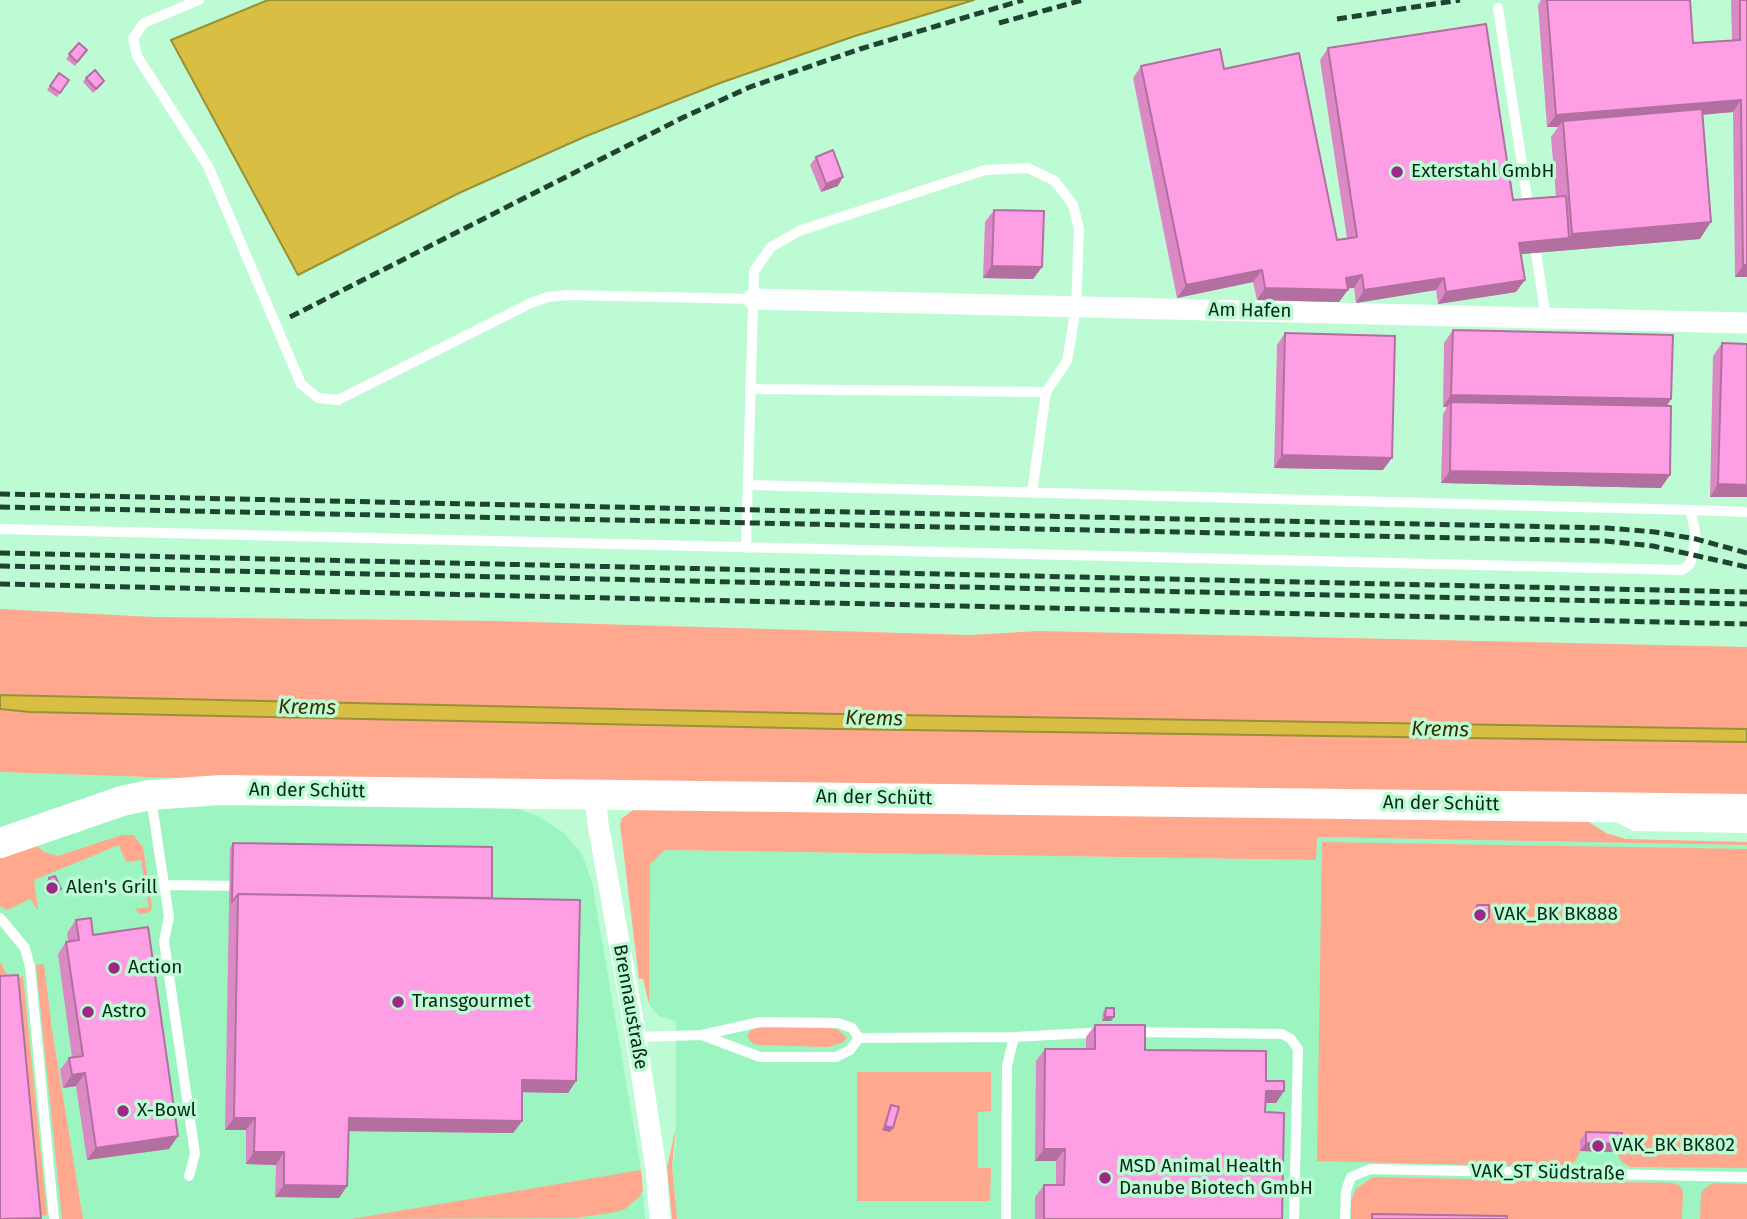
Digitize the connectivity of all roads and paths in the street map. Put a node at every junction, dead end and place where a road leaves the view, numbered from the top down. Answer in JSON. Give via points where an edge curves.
{"nodes":[{"id":1,"x":199,"y":0,"type":"edge"},
{"id":2,"x":1498,"y":8,"type":"dead end"},
{"id":3,"x":1529,"y":210,"type":"edge"},
{"id":4,"x":1536,"y":253,"type":"edge"},
{"id":5,"x":753,"y":299,"type":"junction"},
{"id":6,"x":1076,"y":307,"type":"junction"},
{"id":7,"x":1546,"y":319,"type":"junction"},
{"id":8,"x":1747,"y":323,"type":"edge"},
{"id":9,"x":750,"y":389,"type":"junction"},
{"id":10,"x":1046,"y":391,"type":"junction"},
{"id":11,"x":748,"y":485,"type":"junction"},
{"id":12,"x":1032,"y":493,"type":"junction"},
{"id":13,"x":1691,"y":510,"type":"junction"},
{"id":14,"x":1747,"y":512,"type":"edge"},
{"id":15,"x":0,"y":529,"type":"edge"},
{"id":16,"x":746,"y":548,"type":"junction"},
{"id":17,"x":150,"y":795,"type":"junction"},
{"id":18,"x":596,"y":795,"type":"junction"},
{"id":19,"x":1606,"y":806,"type":"junction"},
{"id":20,"x":1747,"y":809,"type":"edge"},
{"id":21,"x":1747,"y":828,"type":"edge"},
{"id":22,"x":3,"y":836,"type":"edge"},
{"id":23,"x":164,"y":885,"type":"junction"},
{"id":24,"x":255,"y":886,"type":"edge"},
{"id":25,"x":0,"y":918,"type":"edge"},
{"id":26,"x":702,"y":1035,"type":"junction"},
{"id":27,"x":636,"y":1037,"type":"junction"},
{"id":28,"x":1014,"y":1037,"type":"junction"},
{"id":29,"x":859,"y":1038,"type":"junction"},
{"id":30,"x":189,"y":1176,"type":"dead end"},
{"id":31,"x":1747,"y":1177,"type":"edge"},
{"id":32,"x":54,"y":1219,"type":"edge"},
{"id":33,"x":660,"y":1219,"type":"edge"},
{"id":34,"x":1006,"y":1219,"type":"edge"},
{"id":35,"x":1294,"y":1219,"type":"edge"},
{"id":36,"x":1345,"y":1219,"type":"edge"}],
"edges":[{"from":1,"to":5,"type":"lane","via":[[144,23],[133,38],[137,56],[208,166],[301,384],[318,398],[338,400],[548,297]]},
{"from":2,"to":3,"type":"lane"},
{"from":4,"to":7,"type":"lane"},
{"from":5,"to":6,"type":"street","name":"Am Hafen"},
{"from":5,"to":6,"type":"lane","via":[[754,271],[771,247],[799,231],[985,170],[1028,168],[1055,181],[1073,205],[1079,229]]},
{"from":5,"to":9,"type":"lane"},
{"from":6,"to":7,"type":"street","name":"Am Hafen"},
{"from":6,"to":10,"type":"lane","via":[[1067,361]]},
{"from":7,"to":8,"type":"street","name":"Am Hafen"},
{"from":9,"to":10,"type":"lane"},
{"from":9,"to":11,"type":"lane"},
{"from":10,"to":12,"type":"lane"},
{"from":11,"to":12,"type":"lane"},
{"from":11,"to":16,"type":"lane"},
{"from":12,"to":13,"type":"lane"},
{"from":13,"to":14,"type":"lane"},
{"from":13,"to":16,"type":"lane","via":[[1696,539],[1690,564],[1682,570]]},
{"from":15,"to":16,"type":"lane"},
{"from":17,"to":18,"type":"street","name":"An der Schütt","via":[[257,789]]},
{"from":17,"to":22,"type":"street","name":"An der Schütt"},
{"from":17,"to":23,"type":"lane"},
{"from":18,"to":19,"type":"street","name":"An der Schütt"},
{"from":18,"to":27,"type":"street","name":"Brennaustraße"},
{"from":19,"to":20,"type":"street","name":"An der Schütt"},
{"from":19,"to":21,"type":"lane","via":[[1635,826]]},
{"from":23,"to":24,"type":"lane"},
{"from":23,"to":30,"type":"lane","via":[[169,917],[164,941],[195,1154]]},
{"from":25,"to":32,"type":"lane","via":[[25,948],[30,967]]},
{"from":26,"to":27,"type":"lane"},
{"from":26,"to":29,"type":"lane","via":[[760,1022],[838,1023],[852,1028]]},
{"from":26,"to":29,"type":"lane","via":[[760,1057],[785,1058],[835,1057],[850,1050]]},
{"from":27,"to":33,"type":"street","name":"Brennaustraße"},
{"from":28,"to":29,"type":"lane"},
{"from":28,"to":34,"type":"lane","via":[[1007,1066]]},
{"from":28,"to":35,"type":"lane","via":[[1086,1031],[1282,1034],[1291,1039],[1298,1049]]},
{"from":31,"to":36,"type":"lane","name":"VAK_ST Südstraße","via":[[1370,1170],[1351,1177]]}]}
